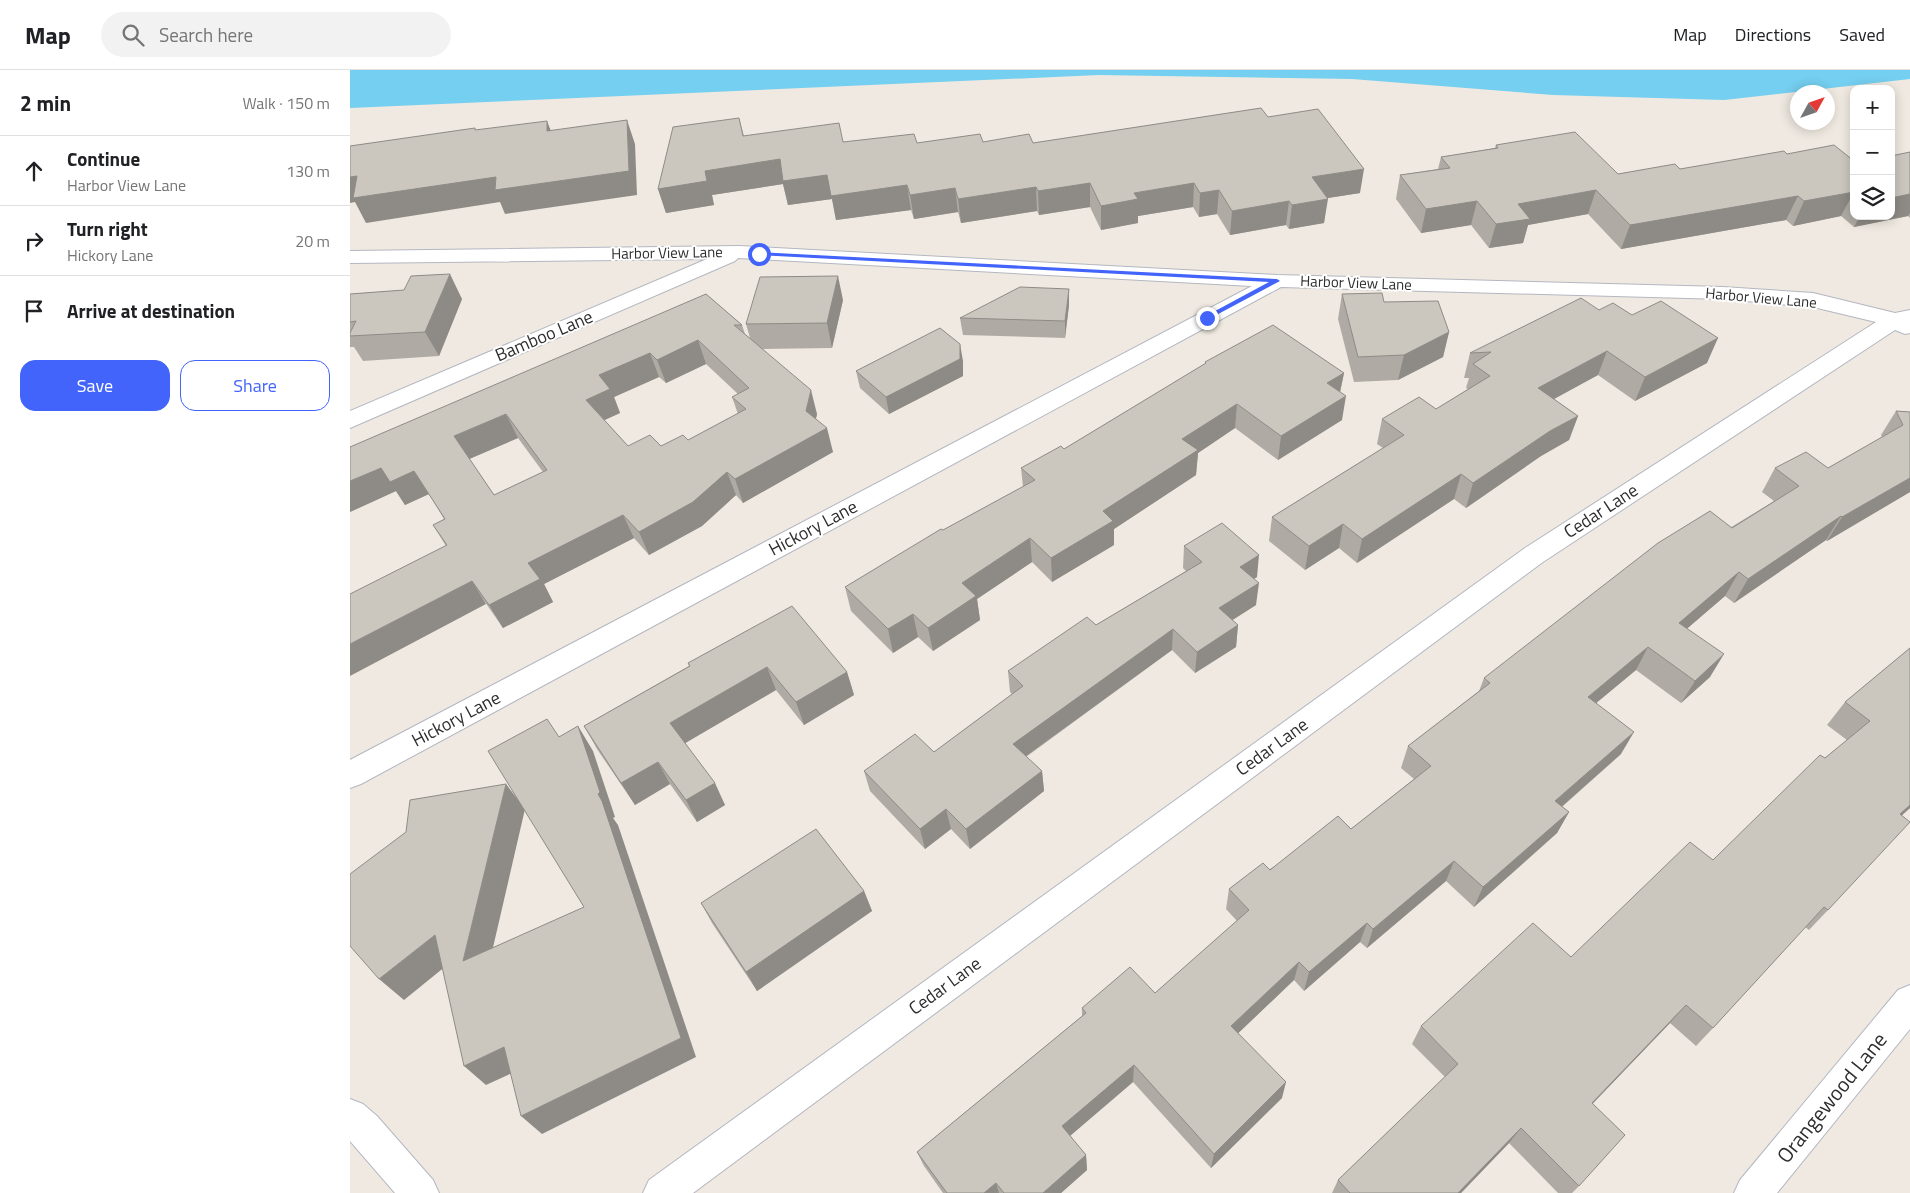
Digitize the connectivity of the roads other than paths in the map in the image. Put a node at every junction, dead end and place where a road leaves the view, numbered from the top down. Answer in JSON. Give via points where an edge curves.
{"nodes":[{"id":1,"x":739,"y":252,"type":"junction"},
{"id":2,"x":350,"y":257,"type":"edge"},
{"id":3,"x":1277,"y":281,"type":"junction"},
{"id":4,"x":1905,"y":322,"type":"edge"},
{"id":5,"x":350,"y":420,"type":"edge"},
{"id":6,"x":350,"y":776,"type":"edge"},
{"id":7,"x":1910,"y":1002,"type":"edge"},
{"id":8,"x":350,"y":1117,"type":"edge"},
{"id":9,"x":420,"y":1193,"type":"edge"},
{"id":10,"x":662,"y":1193,"type":"edge"},
{"id":11,"x":1753,"y":1193,"type":"edge"}],
"edges":[{"from":1,"to":2,"type":"street","name":"Harbor View Lane"},
{"from":1,"to":3,"type":"street","name":"Harbor View Lane"},
{"from":1,"to":5,"type":"street","name":"Bamboo Lane"},
{"from":3,"to":4,"type":"street","name":"Harbor View Lane","via":[[1723,294],[1813,300]]},
{"from":3,"to":6,"type":"street","name":"Hickory Lane"},
{"from":4,"to":10,"type":"street","name":"Cedar Lane","via":[[1534,555]]},
{"from":7,"to":11,"type":"street","name":"Orangewood Lane"},
{"from":8,"to":9,"type":"street"}]}
